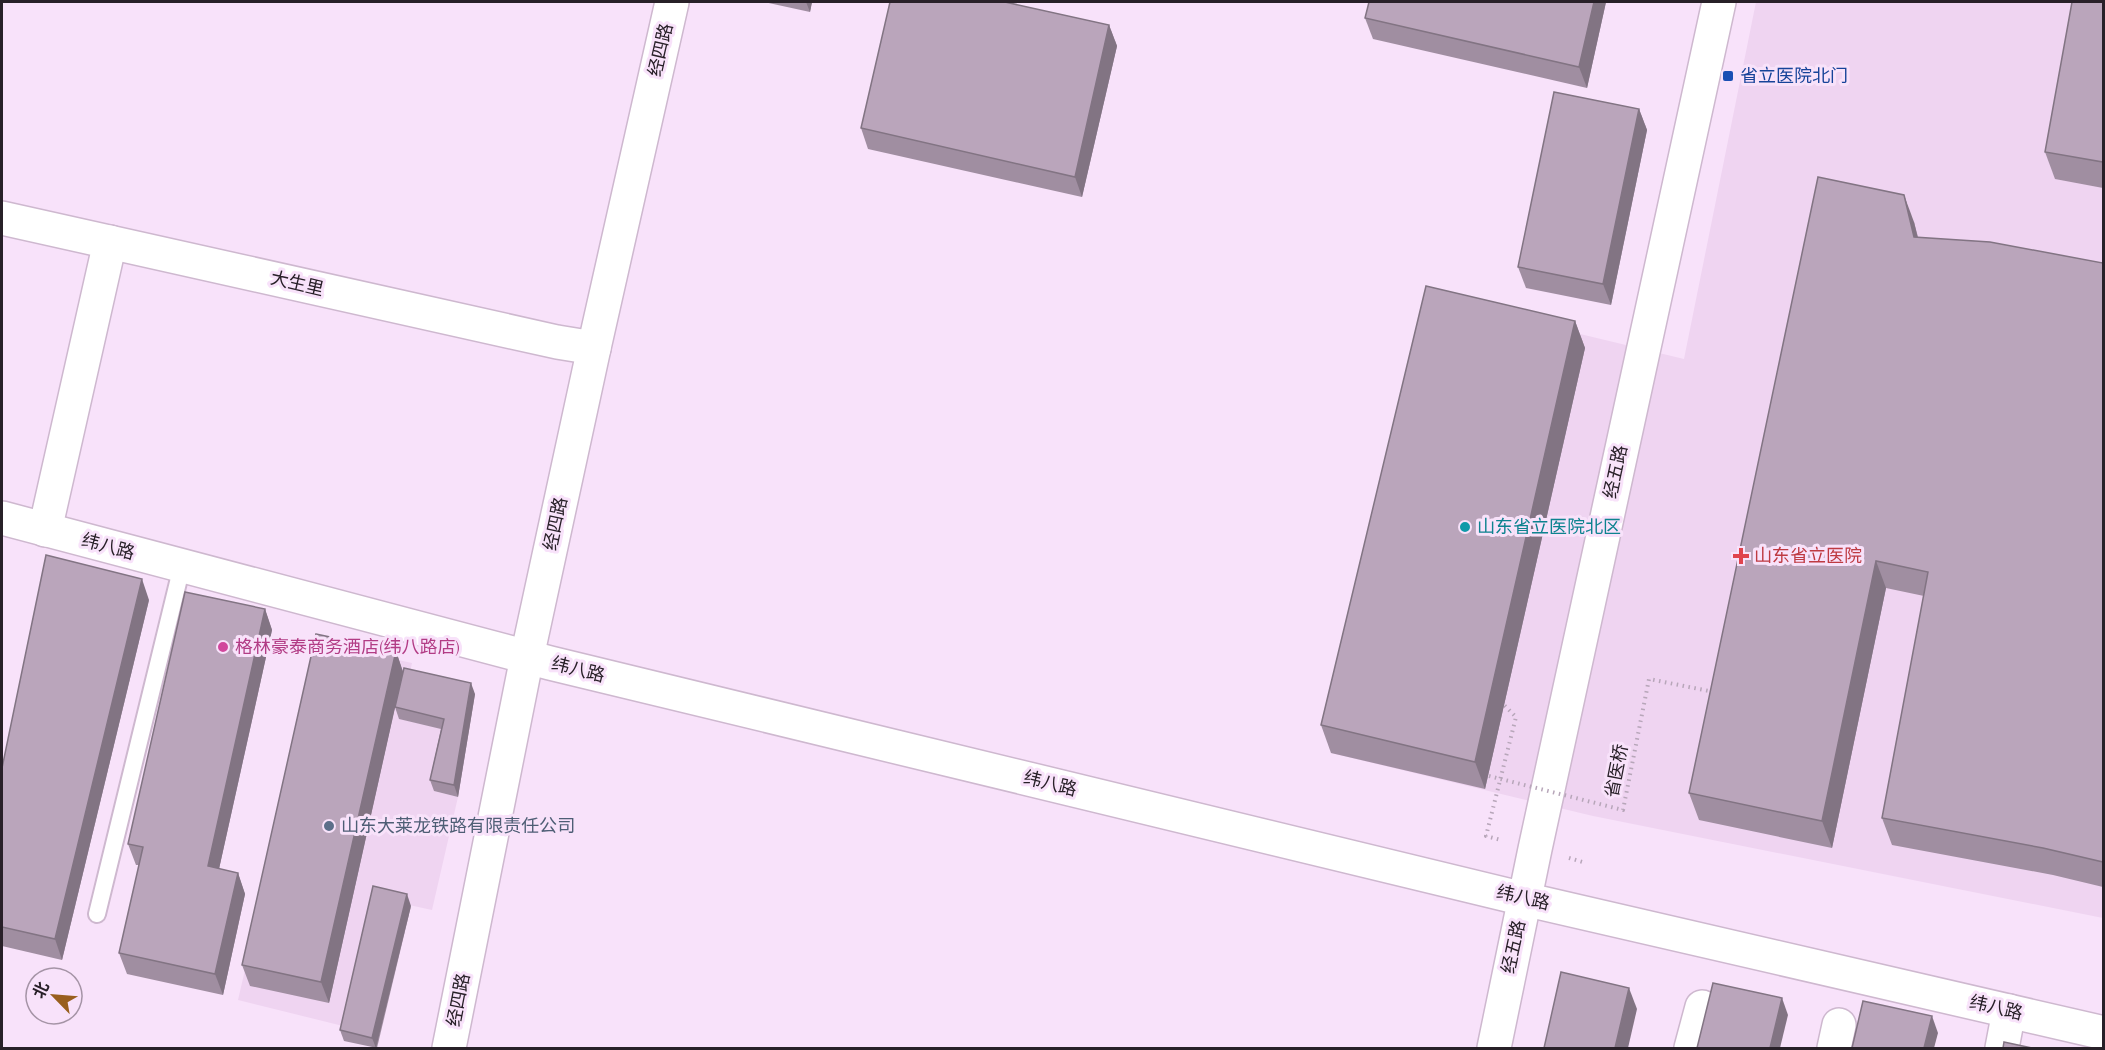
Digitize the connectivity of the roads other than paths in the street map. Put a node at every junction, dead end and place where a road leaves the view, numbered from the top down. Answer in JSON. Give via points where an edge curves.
{"nodes":[{"id":1,"x":672,"y":2,"type":"edge"},
{"id":2,"x":1719,"y":2,"type":"edge"},
{"id":3,"x":2,"y":218,"type":"edge"},
{"id":4,"x":110,"y":242,"type":"junction"},
{"id":5,"x":594,"y":348,"type":"junction"},
{"id":6,"x":2,"y":518,"type":"edge"},
{"id":7,"x":45,"y":530,"type":"junction"},
{"id":8,"x":182,"y":566,"type":"junction"},
{"id":9,"x":527,"y":657,"type":"junction"},
{"id":10,"x":1524,"y":899,"type":"junction"},
{"id":11,"x":97,"y":914,"type":"dead end"},
{"id":12,"x":1702,"y":1007,"type":"dead end"},
{"id":13,"x":2009,"y":1011,"type":"junction"},
{"id":14,"x":2103,"y":1033,"type":"edge"},
{"id":15,"x":449,"y":1048,"type":"edge"},
{"id":16,"x":1494,"y":1048,"type":"edge"},
{"id":17,"x":1691,"y":1048,"type":"edge"},
{"id":18,"x":2002,"y":1048,"type":"edge"}],
"edges":[{"from":1,"to":5,"type":"street","name":"经四路"},
{"from":2,"to":10,"type":"street","name":"经五路"},
{"from":3,"to":4,"type":"street","name":"大生里"},
{"from":4,"to":5,"type":"street","name":"大生里"},
{"from":4,"to":7,"type":"street"},
{"from":5,"to":9,"type":"street","name":"经四路"},
{"from":6,"to":7,"type":"street","name":"纬八路"},
{"from":7,"to":8,"type":"street","name":"纬八路"},
{"from":8,"to":9,"type":"street","name":"纬八路"},
{"from":8,"to":11,"type":"lane"},
{"from":9,"to":10,"type":"street","name":"纬八路"},
{"from":9,"to":15,"type":"street","name":"经四路"},
{"from":10,"to":13,"type":"street","name":"纬八路"},
{"from":10,"to":16,"type":"street","name":"经五路"},
{"from":12,"to":17,"type":"street"},
{"from":13,"to":14,"type":"street","name":"纬八路"},
{"from":13,"to":18,"type":"street"}]}
